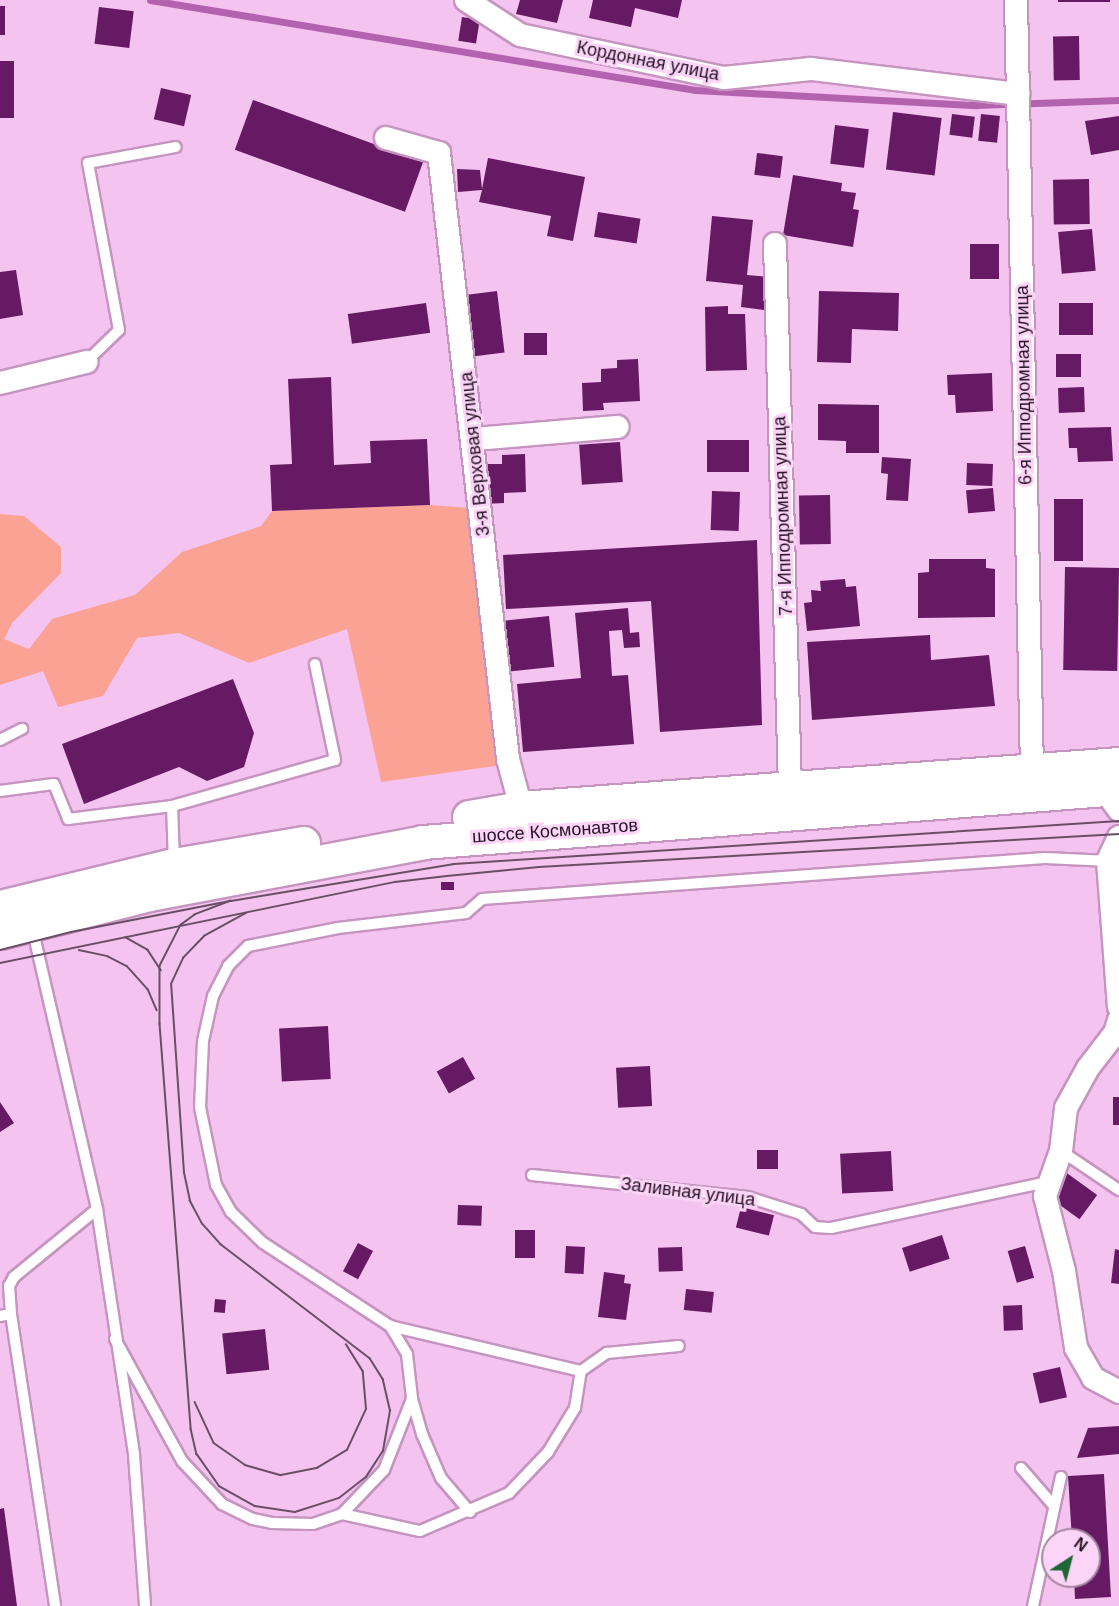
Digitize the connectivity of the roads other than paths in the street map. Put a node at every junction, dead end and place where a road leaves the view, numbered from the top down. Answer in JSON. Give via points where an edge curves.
{"nodes":[{"id":1,"x":466,"y":0,"type":"edge"},
{"id":2,"x":1016,"y":0,"type":"edge"},
{"id":3,"x":1019,"y":94,"type":"junction"},
{"id":4,"x":386,"y":138,"type":"dead end"},
{"id":5,"x":176,"y":147,"type":"dead end"},
{"id":6,"x":775,"y":244,"type":"dead end"},
{"id":7,"x":86,"y":362,"type":"joint"},
{"id":8,"x":0,"y":383,"type":"edge"},
{"id":9,"x":617,"y":427,"type":"dead end"},
{"id":10,"x":474,"y":439,"type":"junction"},
{"id":11,"x":315,"y":663,"type":"dead end"},
{"id":12,"x":22,"y":729,"type":"dead end"},
{"id":13,"x":0,"y":740,"type":"edge"},
{"id":14,"x":1032,"y":770,"type":"junction"},
{"id":15,"x":1115,"y":788,"type":"edge"},
{"id":16,"x":790,"y":789,"type":"junction"},
{"id":17,"x":0,"y":791,"type":"edge"},
{"id":18,"x":172,"y":806,"type":"junction"},
{"id":19,"x":520,"y":808,"type":"junction"},
{"id":20,"x":1119,"y":837,"type":"edge"},
{"id":21,"x":1113,"y":861,"type":"edge"},
{"id":22,"x":174,"y":865,"type":"junction"},
{"id":23,"x":0,"y":906,"type":"edge"},
{"id":24,"x":32,"y":924,"type":"junction"},
{"id":25,"x":0,"y":932,"type":"edge"},
{"id":26,"x":1119,"y":1007,"type":"edge"},
{"id":27,"x":1119,"y":1020,"type":"edge"},
{"id":28,"x":1061,"y":1151,"type":"junction"},
{"id":29,"x":532,"y":1175,"type":"dead end"},
{"id":30,"x":1048,"y":1182,"type":"junction"},
{"id":31,"x":1119,"y":1190,"type":"edge"},
{"id":32,"x":97,"y":1209,"type":"junction"},
{"id":33,"x":6,"y":1315,"type":"edge"},
{"id":34,"x":390,"y":1326,"type":"junction"},
{"id":35,"x":116,"y":1339,"type":"junction"},
{"id":36,"x":679,"y":1346,"type":"dead end"},
{"id":37,"x":581,"y":1371,"type":"junction"},
{"id":38,"x":1119,"y":1392,"type":"edge"},
{"id":39,"x":412,"y":1398,"type":"junction"},
{"id":40,"x":1021,"y":1468,"type":"dead end"},
{"id":41,"x":1061,"y":1477,"type":"dead end"},
{"id":42,"x":1054,"y":1506,"type":"junction"},
{"id":43,"x":470,"y":1512,"type":"junction"},
{"id":44,"x":342,"y":1514,"type":"junction"},
{"id":45,"x":55,"y":1606,"type":"edge"},
{"id":46,"x":144,"y":1606,"type":"edge"},
{"id":47,"x":1033,"y":1606,"type":"edge"}],
"edges":[{"from":1,"to":3,"type":"street","name":"Кордонная улица","via":[[520,35],[724,78],[811,69]]},
{"from":2,"to":3,"type":"street","name":"6-я Ипподромная улица"},
{"from":3,"to":14,"type":"street","name":"6-я Ипподромная улица"},
{"from":4,"to":10,"type":"street","name":"3-я Верховая улица","via":[[439,153]]},
{"from":5,"to":7,"type":"lane","via":[[88,163],[119,330]]},
{"from":6,"to":16,"type":"street","name":"7-я Ипподромная улица"},
{"from":7,"to":8,"type":"street"},
{"from":9,"to":10,"type":"street"},
{"from":10,"to":19,"type":"street","name":"3-я Верховая улица","via":[[508,759]]},
{"from":11,"to":18,"type":"lane","via":[[335,760]]},
{"from":12,"to":13,"type":"lane"},
{"from":14,"to":15,"type":"main road","name":"шоссе Космонавтов"},
{"from":14,"to":16,"type":"main road","name":"шоссе Космонавтов"},
{"from":15,"to":24,"type":"main road","name":"шоссе Космонавтов","via":[[423,842],[149,894]]},
{"from":16,"to":19,"type":"main road","name":"шоссе Космонавтов"},
{"from":17,"to":18,"type":"lane","via":[[54,784],[68,819]]},
{"from":18,"to":22,"type":"lane"},
{"from":19,"to":22,"type":"main road","name":"шоссе Космонавтов"},
{"from":20,"to":21,"type":"street"},
{"from":21,"to":26,"type":"street"},
{"from":21,"to":34,"type":"lane","via":[[1046,858],[482,899],[466,913],[338,928],[248,946],[228,966],[213,996],[203,1041],[202,1125],[216,1185],[231,1212],[263,1243]]},
{"from":22,"to":23,"type":"main road","name":"шоссе Космонавтов"},
{"from":24,"to":25,"type":"main road","name":"шоссе Космонавтов"},
{"from":24,"to":32,"type":"lane"},
{"from":27,"to":28,"type":"street","via":[[1115,1033],[1088,1068],[1066,1108]]},
{"from":28,"to":30,"type":"street"},
{"from":28,"to":31,"type":"lane"},
{"from":29,"to":30,"type":"lane","name":"Заливная улица","via":[[748,1197],[801,1214],[815,1227],[831,1228]]},
{"from":30,"to":38,"type":"street","via":[[1045,1196],[1064,1271],[1076,1348],[1093,1378]]},
{"from":32,"to":33,"type":"lane","via":[[14,1277],[9,1286]]},
{"from":32,"to":35,"type":"lane"},
{"from":33,"to":45,"type":"lane"},
{"from":34,"to":37,"type":"lane"},
{"from":34,"to":39,"type":"lane","via":[[407,1354]]},
{"from":35,"to":44,"type":"lane","via":[[182,1461],[222,1504],[253,1519],[291,1525],[314,1524]]},
{"from":35,"to":46,"type":"lane","via":[[134,1455]]},
{"from":36,"to":37,"type":"lane","via":[[607,1353]]},
{"from":37,"to":43,"type":"lane","via":[[575,1408],[549,1452],[509,1493]]},
{"from":39,"to":43,"type":"lane","via":[[441,1478]]},
{"from":39,"to":44,"type":"lane","via":[[384,1470]]},
{"from":40,"to":42,"type":"lane"},
{"from":41,"to":42,"type":"lane"},
{"from":42,"to":47,"type":"lane"},
{"from":43,"to":44,"type":"lane","via":[[420,1531]]}]}
